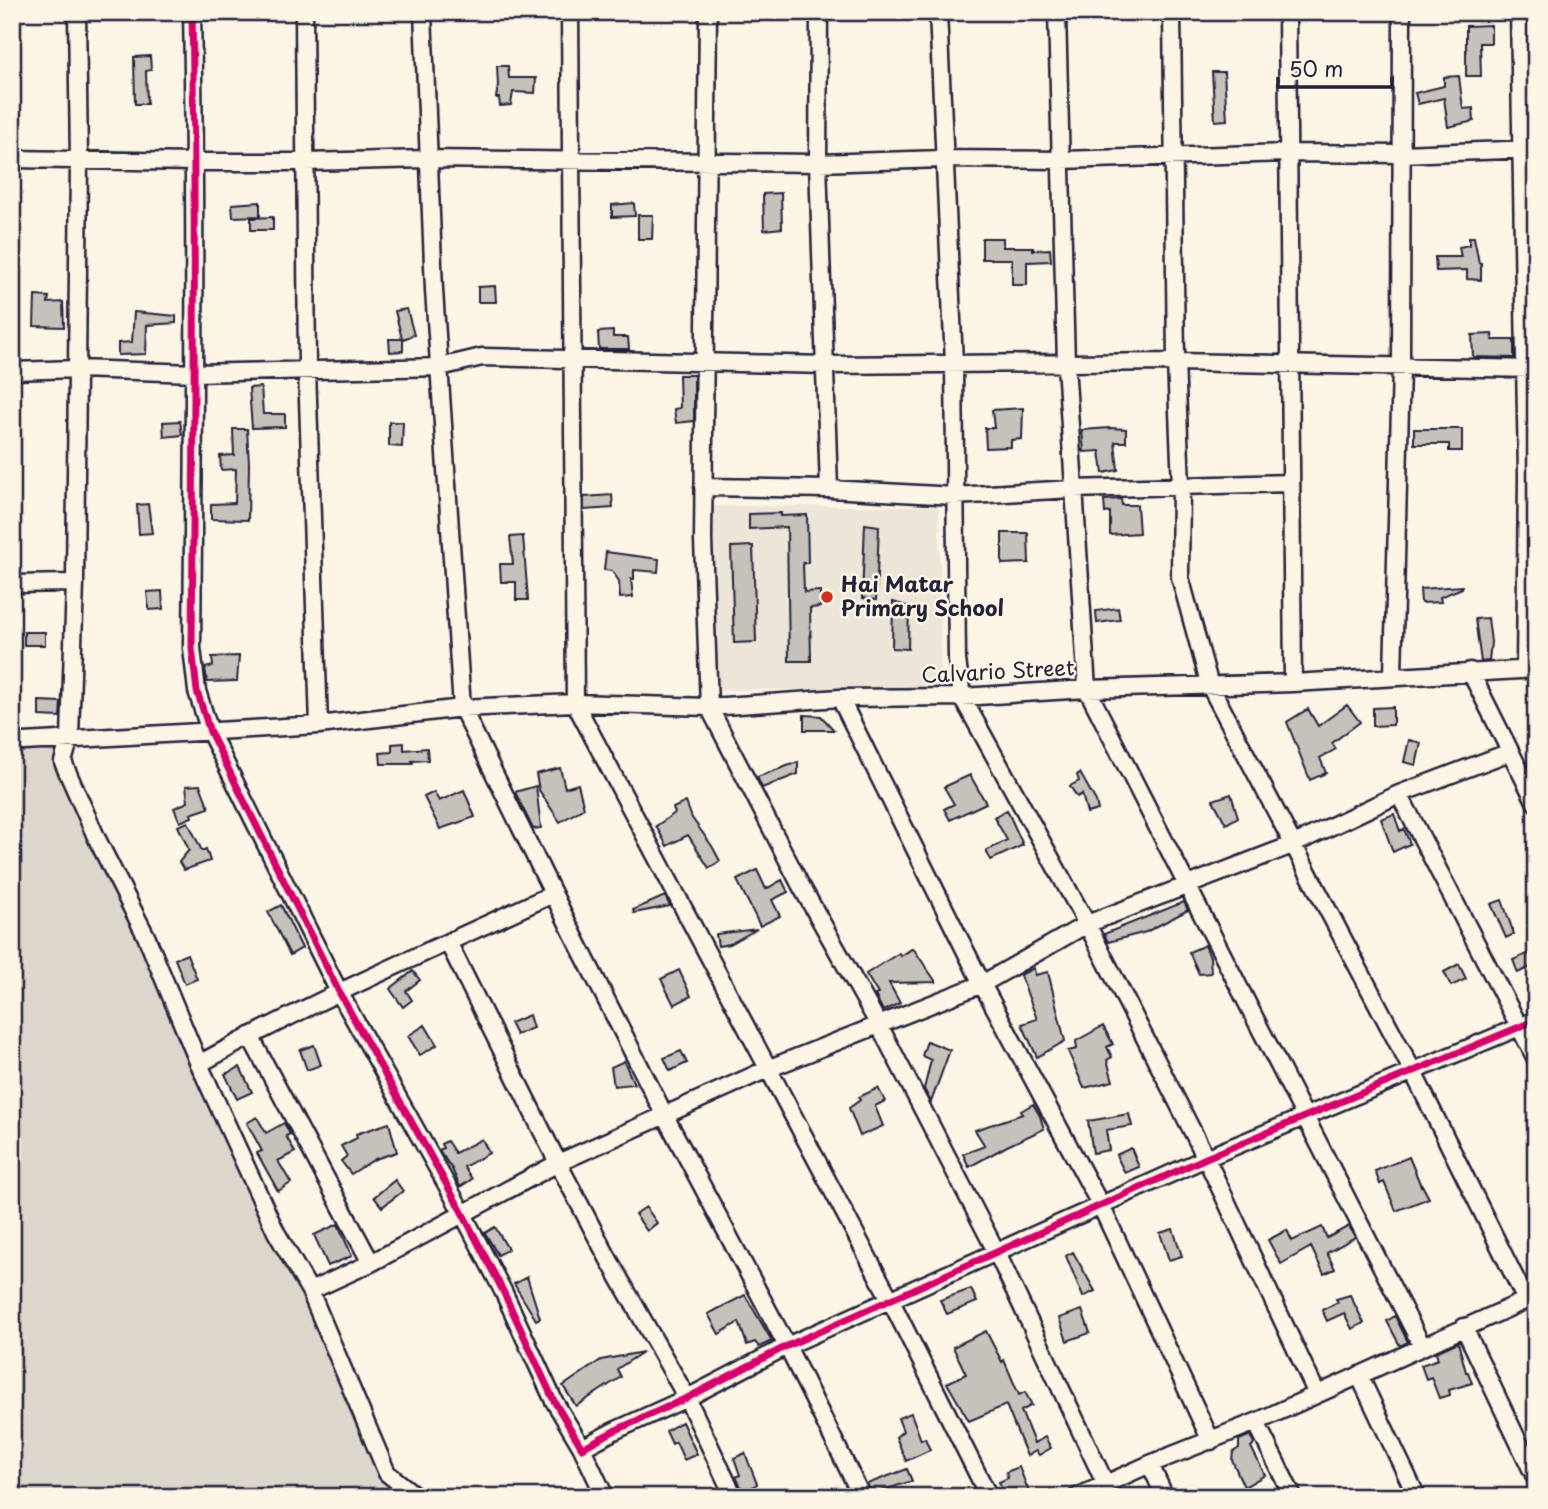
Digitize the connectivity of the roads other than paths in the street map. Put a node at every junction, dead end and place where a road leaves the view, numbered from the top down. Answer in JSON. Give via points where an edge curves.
{"nodes":[{"id":1,"x":78,"y":12,"type":"edge"},
{"id":2,"x":191,"y":12,"type":"edge"},
{"id":3,"x":304,"y":12,"type":"edge"},
{"id":4,"x":422,"y":12,"type":"edge"},
{"id":5,"x":570,"y":12,"type":"edge"},
{"id":6,"x":708,"y":12,"type":"edge"},
{"id":7,"x":819,"y":12,"type":"edge"},
{"id":8,"x":938,"y":12,"type":"edge"},
{"id":9,"x":1057,"y":12,"type":"edge"},
{"id":10,"x":1172,"y":12,"type":"edge"},
{"id":11,"x":1287,"y":12,"type":"edge"},
{"id":12,"x":1402,"y":12,"type":"edge"},
{"id":13,"x":1518,"y":12,"type":"edge"},
{"id":14,"x":1529,"y":149,"type":"edge"},
{"id":15,"x":1289,"y":153,"type":"junction"},
{"id":16,"x":1401,"y":154,"type":"junction"},
{"id":17,"x":1173,"y":157,"type":"junction"},
{"id":18,"x":12,"y":159,"type":"edge"},
{"id":19,"x":427,"y":159,"type":"junction"},
{"id":20,"x":943,"y":159,"type":"junction"},
{"id":21,"x":1062,"y":160,"type":"junction"},
{"id":22,"x":79,"y":161,"type":"junction"},
{"id":23,"x":572,"y":161,"type":"junction"},
{"id":24,"x":195,"y":162,"type":"junction"},
{"id":25,"x":306,"y":162,"type":"junction"},
{"id":26,"x":706,"y":163,"type":"junction"},
{"id":27,"x":818,"y":163,"type":"junction"},
{"id":28,"x":571,"y":358,"type":"junction"},
{"id":29,"x":1176,"y":362,"type":"junction"},
{"id":30,"x":954,"y":363,"type":"junction"},
{"id":31,"x":1289,"y":363,"type":"junction"},
{"id":32,"x":704,"y":364,"type":"junction"},
{"id":33,"x":1066,"y":364,"type":"junction"},
{"id":34,"x":826,"y":365,"type":"junction"},
{"id":35,"x":440,"y":367,"type":"junction"},
{"id":36,"x":1401,"y":368,"type":"junction"},
{"id":37,"x":78,"y":369,"type":"junction"},
{"id":38,"x":1530,"y":369,"type":"edge"},
{"id":39,"x":307,"y":370,"type":"junction"},
{"id":40,"x":12,"y":371,"type":"edge"},
{"id":41,"x":195,"y":373,"type":"junction"},
{"id":42,"x":1290,"y":483,"type":"junction"},
{"id":43,"x":1181,"y":486,"type":"junction"},
{"id":44,"x":703,"y":487,"type":"junction"},
{"id":45,"x":829,"y":489,"type":"junction"},
{"id":46,"x":1073,"y":489,"type":"junction"},
{"id":47,"x":955,"y":496,"type":"junction"},
{"id":48,"x":75,"y":583,"type":"junction"},
{"id":49,"x":12,"y":584,"type":"edge"},
{"id":50,"x":1530,"y":669,"type":"edge"},
{"id":51,"x":1470,"y":671,"type":"junction"},
{"id":52,"x":1393,"y":675,"type":"junction"},
{"id":53,"x":1293,"y":683,"type":"junction"},
{"id":54,"x":1210,"y":686,"type":"junction"},
{"id":55,"x":1087,"y":689,"type":"junction"},
{"id":56,"x":962,"y":697,"type":"junction"},
{"id":57,"x":840,"y":698,"type":"junction"},
{"id":58,"x":575,"y":703,"type":"junction"},
{"id":59,"x":709,"y":706,"type":"junction"},
{"id":60,"x":462,"y":708,"type":"junction"},
{"id":61,"x":319,"y":725,"type":"junction"},
{"id":62,"x":210,"y":732,"type":"junction"},
{"id":63,"x":70,"y":737,"type":"junction"},
{"id":64,"x":12,"y":740,"type":"edge"},
{"id":65,"x":1510,"y":751,"type":"junction"},
{"id":66,"x":1399,"y":794,"type":"junction"},
{"id":67,"x":1536,"y":803,"type":"edge"},
{"id":68,"x":1292,"y":845,"type":"junction"},
{"id":69,"x":1187,"y":885,"type":"junction"},
{"id":70,"x":553,"y":894,"type":"junction"},
{"id":71,"x":1087,"y":924,"type":"junction"},
{"id":72,"x":448,"y":942,"type":"junction"},
{"id":73,"x":982,"y":984,"type":"junction"},
{"id":74,"x":339,"y":992,"type":"junction"},
{"id":75,"x":1536,"y":1020,"type":"edge"},
{"id":76,"x":879,"y":1025,"type":"junction"},
{"id":77,"x":1519,"y":1026,"type":"junction"},
{"id":78,"x":250,"y":1036,"type":"junction"},
{"id":79,"x":1536,"y":1059,"type":"edge"},
{"id":80,"x":199,"y":1065,"type":"junction"},
{"id":81,"x":770,"y":1068,"type":"junction"},
{"id":82,"x":1412,"y":1070,"type":"junction"},
{"id":83,"x":1306,"y":1115,"type":"junction"},
{"id":84,"x":665,"y":1116,"type":"junction"},
{"id":85,"x":1206,"y":1158,"type":"junction"},
{"id":86,"x":558,"y":1163,"type":"junction"},
{"id":87,"x":1101,"y":1206,"type":"junction"},
{"id":88,"x":463,"y":1214,"type":"junction"},
{"id":89,"x":997,"y":1253,"type":"junction"},
{"id":90,"x":371,"y":1263,"type":"junction"},
{"id":91,"x":310,"y":1291,"type":"junction"},
{"id":92,"x":1531,"y":1298,"type":"edge"},
{"id":93,"x":891,"y":1301,"type":"junction"},
{"id":94,"x":1464,"y":1327,"type":"junction"},
{"id":95,"x":787,"y":1346,"type":"junction"},
{"id":96,"x":1422,"y":1346,"type":"junction"},
{"id":97,"x":1359,"y":1375,"type":"junction"},
{"id":98,"x":1317,"y":1394,"type":"junction"},
{"id":99,"x":687,"y":1398,"type":"junction"},
{"id":100,"x":1256,"y":1422,"type":"junction"},
{"id":101,"x":1212,"y":1441,"type":"junction"},
{"id":102,"x":582,"y":1448,"type":"junction"},
{"id":103,"x":1150,"y":1464,"type":"junction"},
{"id":104,"x":1536,"y":1479,"type":"edge"},
{"id":105,"x":1105,"y":1485,"type":"junction"},
{"id":106,"x":417,"y":1497,"type":"edge"},
{"id":107,"x":605,"y":1497,"type":"edge"},
{"id":108,"x":734,"y":1497,"type":"edge"},
{"id":109,"x":862,"y":1497,"type":"edge"},
{"id":110,"x":989,"y":1497,"type":"edge"},
{"id":111,"x":1077,"y":1497,"type":"edge"},
{"id":112,"x":1165,"y":1497,"type":"edge"},
{"id":113,"x":1293,"y":1497,"type":"edge"},
{"id":114,"x":1417,"y":1497,"type":"edge"}],
"edges":[{"from":1,"to":22,"type":"street"},
{"from":2,"to":24,"type":"street"},
{"from":3,"to":25,"type":"street"},
{"from":4,"to":19,"type":"street"},
{"from":5,"to":23,"type":"street"},
{"from":6,"to":26,"type":"street"},
{"from":7,"to":27,"type":"street"},
{"from":8,"to":20,"type":"street"},
{"from":9,"to":21,"type":"street"},
{"from":10,"to":17,"type":"street"},
{"from":11,"to":15,"type":"street"},
{"from":12,"to":16,"type":"street"},
{"from":13,"to":14,"type":"street"},
{"from":14,"to":16,"type":"street"},
{"from":14,"to":38,"type":"street"},
{"from":15,"to":16,"type":"street"},
{"from":15,"to":17,"type":"street"},
{"from":15,"to":31,"type":"street"},
{"from":16,"to":36,"type":"street"},
{"from":17,"to":21,"type":"street"},
{"from":17,"to":29,"type":"street"},
{"from":18,"to":22,"type":"street"},
{"from":19,"to":23,"type":"street"},
{"from":19,"to":25,"type":"street"},
{"from":19,"to":35,"type":"street"},
{"from":20,"to":21,"type":"street"},
{"from":20,"to":27,"type":"street"},
{"from":20,"to":30,"type":"street"},
{"from":21,"to":33,"type":"street"},
{"from":22,"to":24,"type":"street"},
{"from":22,"to":37,"type":"street"},
{"from":23,"to":26,"type":"street"},
{"from":23,"to":28,"type":"street"},
{"from":24,"to":25,"type":"street"},
{"from":24,"to":41,"type":"street"},
{"from":25,"to":39,"type":"street"},
{"from":26,"to":27,"type":"street"},
{"from":26,"to":32,"type":"street"},
{"from":27,"to":34,"type":"street"},
{"from":28,"to":32,"type":"street"},
{"from":28,"to":35,"type":"street","via":[[482,357]]},
{"from":28,"to":58,"type":"street"},
{"from":29,"to":31,"type":"street"},
{"from":29,"to":33,"type":"street"},
{"from":29,"to":43,"type":"street"},
{"from":30,"to":33,"type":"street"},
{"from":30,"to":34,"type":"street"},
{"from":30,"to":47,"type":"street"},
{"from":31,"to":36,"type":"street"},
{"from":31,"to":42,"type":"street"},
{"from":32,"to":34,"type":"street"},
{"from":32,"to":44,"type":"street"},
{"from":33,"to":46,"type":"street"},
{"from":34,"to":45,"type":"street"},
{"from":35,"to":39,"type":"street"},
{"from":35,"to":60,"type":"street"},
{"from":36,"to":38,"type":"street"},
{"from":36,"to":52,"type":"street"},
{"from":37,"to":40,"type":"street"},
{"from":37,"to":41,"type":"street"},
{"from":37,"to":48,"type":"street"},
{"from":38,"to":50,"type":"street"},
{"from":39,"to":41,"type":"street"},
{"from":39,"to":61,"type":"street"},
{"from":41,"to":62,"type":"street","via":[[192,648],[197,691]]},
{"from":42,"to":43,"type":"street"},
{"from":42,"to":53,"type":"street"},
{"from":43,"to":46,"type":"street"},
{"from":43,"to":54,"type":"street","via":[[1180,577]]},
{"from":44,"to":45,"type":"street"},
{"from":44,"to":59,"type":"street"},
{"from":45,"to":47,"type":"street"},
{"from":46,"to":47,"type":"street"},
{"from":46,"to":55,"type":"street"},
{"from":47,"to":56,"type":"street","via":[[957,660]]},
{"from":48,"to":49,"type":"street"},
{"from":48,"to":63,"type":"street"},
{"from":50,"to":51,"type":"street","name":"Calvario Street"},
{"from":51,"to":52,"type":"street","name":"Calvario Street"},
{"from":51,"to":65,"type":"street"},
{"from":52,"to":53,"type":"street","name":"Calvario Street"},
{"from":53,"to":54,"type":"street","name":"Calvario Street"},
{"from":54,"to":55,"type":"street","name":"Calvario Street"},
{"from":54,"to":68,"type":"street"},
{"from":55,"to":56,"type":"street","name":"Calvario Street"},
{"from":55,"to":69,"type":"street"},
{"from":56,"to":57,"type":"street","name":"Calvario Street"},
{"from":56,"to":71,"type":"street"},
{"from":57,"to":59,"type":"street","name":"Calvario Street"},
{"from":57,"to":73,"type":"street"},
{"from":58,"to":59,"type":"street","name":"Calvario Street"},
{"from":58,"to":60,"type":"street","name":"Calvario Street"},
{"from":58,"to":81,"type":"street"},
{"from":59,"to":76,"type":"street"},
{"from":60,"to":61,"type":"street","name":"Calvario Street"},
{"from":60,"to":70,"type":"street"},
{"from":61,"to":62,"type":"street","name":"Calvario Street"},
{"from":62,"to":63,"type":"street","name":"Calvario Street"},
{"from":62,"to":74,"type":"street"},
{"from":63,"to":64,"type":"street","name":"Calvario Street"},
{"from":63,"to":80,"type":"street","via":[[63,762],[146,936]]},
{"from":65,"to":66,"type":"street"},
{"from":65,"to":67,"type":"street"},
{"from":66,"to":68,"type":"street"},
{"from":66,"to":77,"type":"street"},
{"from":68,"to":69,"type":"street"},
{"from":68,"to":82,"type":"street"},
{"from":69,"to":71,"type":"street"},
{"from":69,"to":83,"type":"street"},
{"from":70,"to":72,"type":"street"},
{"from":70,"to":84,"type":"street"},
{"from":71,"to":73,"type":"street"},
{"from":71,"to":85,"type":"street"},
{"from":72,"to":74,"type":"street"},
{"from":72,"to":86,"type":"street"},
{"from":73,"to":76,"type":"street"},
{"from":73,"to":87,"type":"street"},
{"from":74,"to":78,"type":"street"},
{"from":74,"to":88,"type":"street"},
{"from":75,"to":77,"type":"street"},
{"from":76,"to":81,"type":"street"},
{"from":76,"to":89,"type":"street"},
{"from":77,"to":79,"type":"street"},
{"from":77,"to":82,"type":"street"},
{"from":78,"to":80,"type":"street"},
{"from":78,"to":90,"type":"street"},
{"from":80,"to":91,"type":"street","via":[[276,1232]]},
{"from":81,"to":84,"type":"street"},
{"from":81,"to":93,"type":"street"},
{"from":82,"to":83,"type":"street"},
{"from":82,"to":92,"type":"street"},
{"from":83,"to":85,"type":"street"},
{"from":83,"to":96,"type":"street"},
{"from":84,"to":86,"type":"street"},
{"from":84,"to":95,"type":"street"},
{"from":85,"to":87,"type":"street"},
{"from":85,"to":98,"type":"street"},
{"from":86,"to":88,"type":"street"},
{"from":86,"to":99,"type":"street"},
{"from":87,"to":89,"type":"street"},
{"from":87,"to":101,"type":"street"},
{"from":88,"to":90,"type":"street"},
{"from":88,"to":102,"type":"street","via":[[554,1401]]},
{"from":89,"to":93,"type":"street"},
{"from":89,"to":105,"type":"street"},
{"from":90,"to":91,"type":"street"},
{"from":91,"to":106,"type":"street","via":[[387,1473]]},
{"from":92,"to":94,"type":"street"},
{"from":93,"to":95,"type":"street"},
{"from":93,"to":110,"type":"street"},
{"from":94,"to":96,"type":"street"},
{"from":94,"to":104,"type":"street"},
{"from":95,"to":99,"type":"street"},
{"from":95,"to":109,"type":"street"},
{"from":96,"to":97,"type":"street"},
{"from":97,"to":98,"type":"street"},
{"from":97,"to":114,"type":"street"},
{"from":98,"to":100,"type":"street"},
{"from":99,"to":102,"type":"street"},
{"from":99,"to":108,"type":"street"},
{"from":100,"to":101,"type":"street"},
{"from":100,"to":113,"type":"street"},
{"from":101,"to":103,"type":"street"},
{"from":102,"to":107,"type":"street"},
{"from":103,"to":105,"type":"street"},
{"from":103,"to":112,"type":"street"},
{"from":105,"to":111,"type":"street"}]}
